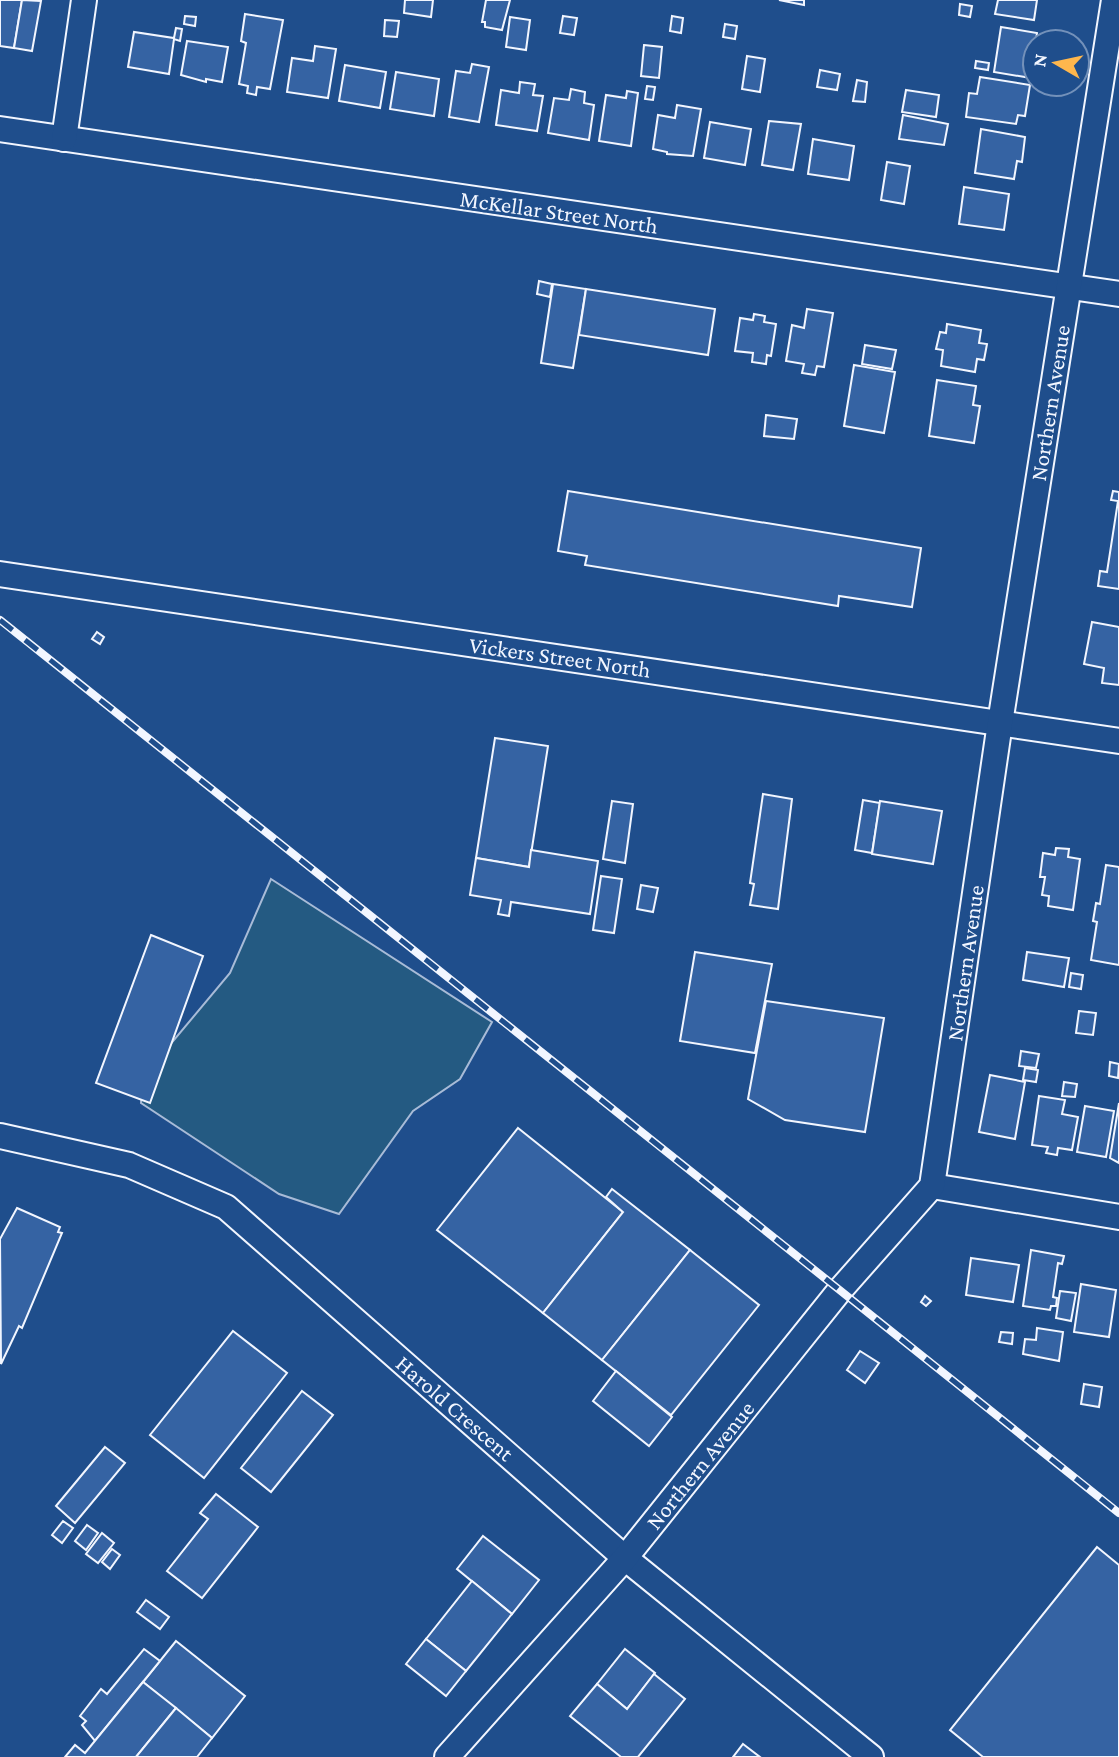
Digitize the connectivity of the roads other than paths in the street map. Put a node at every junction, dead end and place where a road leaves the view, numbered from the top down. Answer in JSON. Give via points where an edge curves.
{"nodes":[{"id":1,"x":84,"y":0,"type":"edge"},
{"id":2,"x":1114,"y":0,"type":"edge"},
{"id":3,"x":0,"y":129,"type":"edge"},
{"id":4,"x":64,"y":139,"type":"junction"},
{"id":5,"x":1068,"y":286,"type":"junction"},
{"id":6,"x":1119,"y":294,"type":"edge"},
{"id":7,"x":0,"y":574,"type":"edge"},
{"id":8,"x":1000,"y":723,"type":"junction"},
{"id":9,"x":1119,"y":741,"type":"edge"},
{"id":10,"x":0,"y":1136,"type":"edge"},
{"id":11,"x":932,"y":1186,"type":"junction"},
{"id":12,"x":1119,"y":1217,"type":"edge"},
{"id":13,"x":625,"y":1558,"type":"junction"},
{"id":14,"x":447,"y":1757,"type":"edge"},
{"id":15,"x":871,"y":1757,"type":"edge"}],
"edges":[{"from":1,"to":4,"type":"street"},
{"from":2,"to":5,"type":"street","name":"Northern Avenue"},
{"from":3,"to":4,"type":"street","name":"McKellar Street North"},
{"from":4,"to":5,"type":"street","name":"McKellar Street North"},
{"from":5,"to":6,"type":"street","name":"McKellar Street North"},
{"from":5,"to":8,"type":"street","name":"Northern Avenue"},
{"from":7,"to":8,"type":"street","name":"Vickers Street North"},
{"from":8,"to":9,"type":"street","name":"Vickers Street North"},
{"from":8,"to":11,"type":"street","name":"Northern Avenue"},
{"from":10,"to":13,"type":"street","name":"Harold Crescent","via":[[129,1165],[226,1207]]},
{"from":11,"to":12,"type":"street"},
{"from":11,"to":13,"type":"street","name":"Northern Avenue","via":[[840,1290]]},
{"from":13,"to":14,"type":"street","name":"Northern Avenue"},
{"from":13,"to":15,"type":"street","name":"Harold Crescent"}]}
